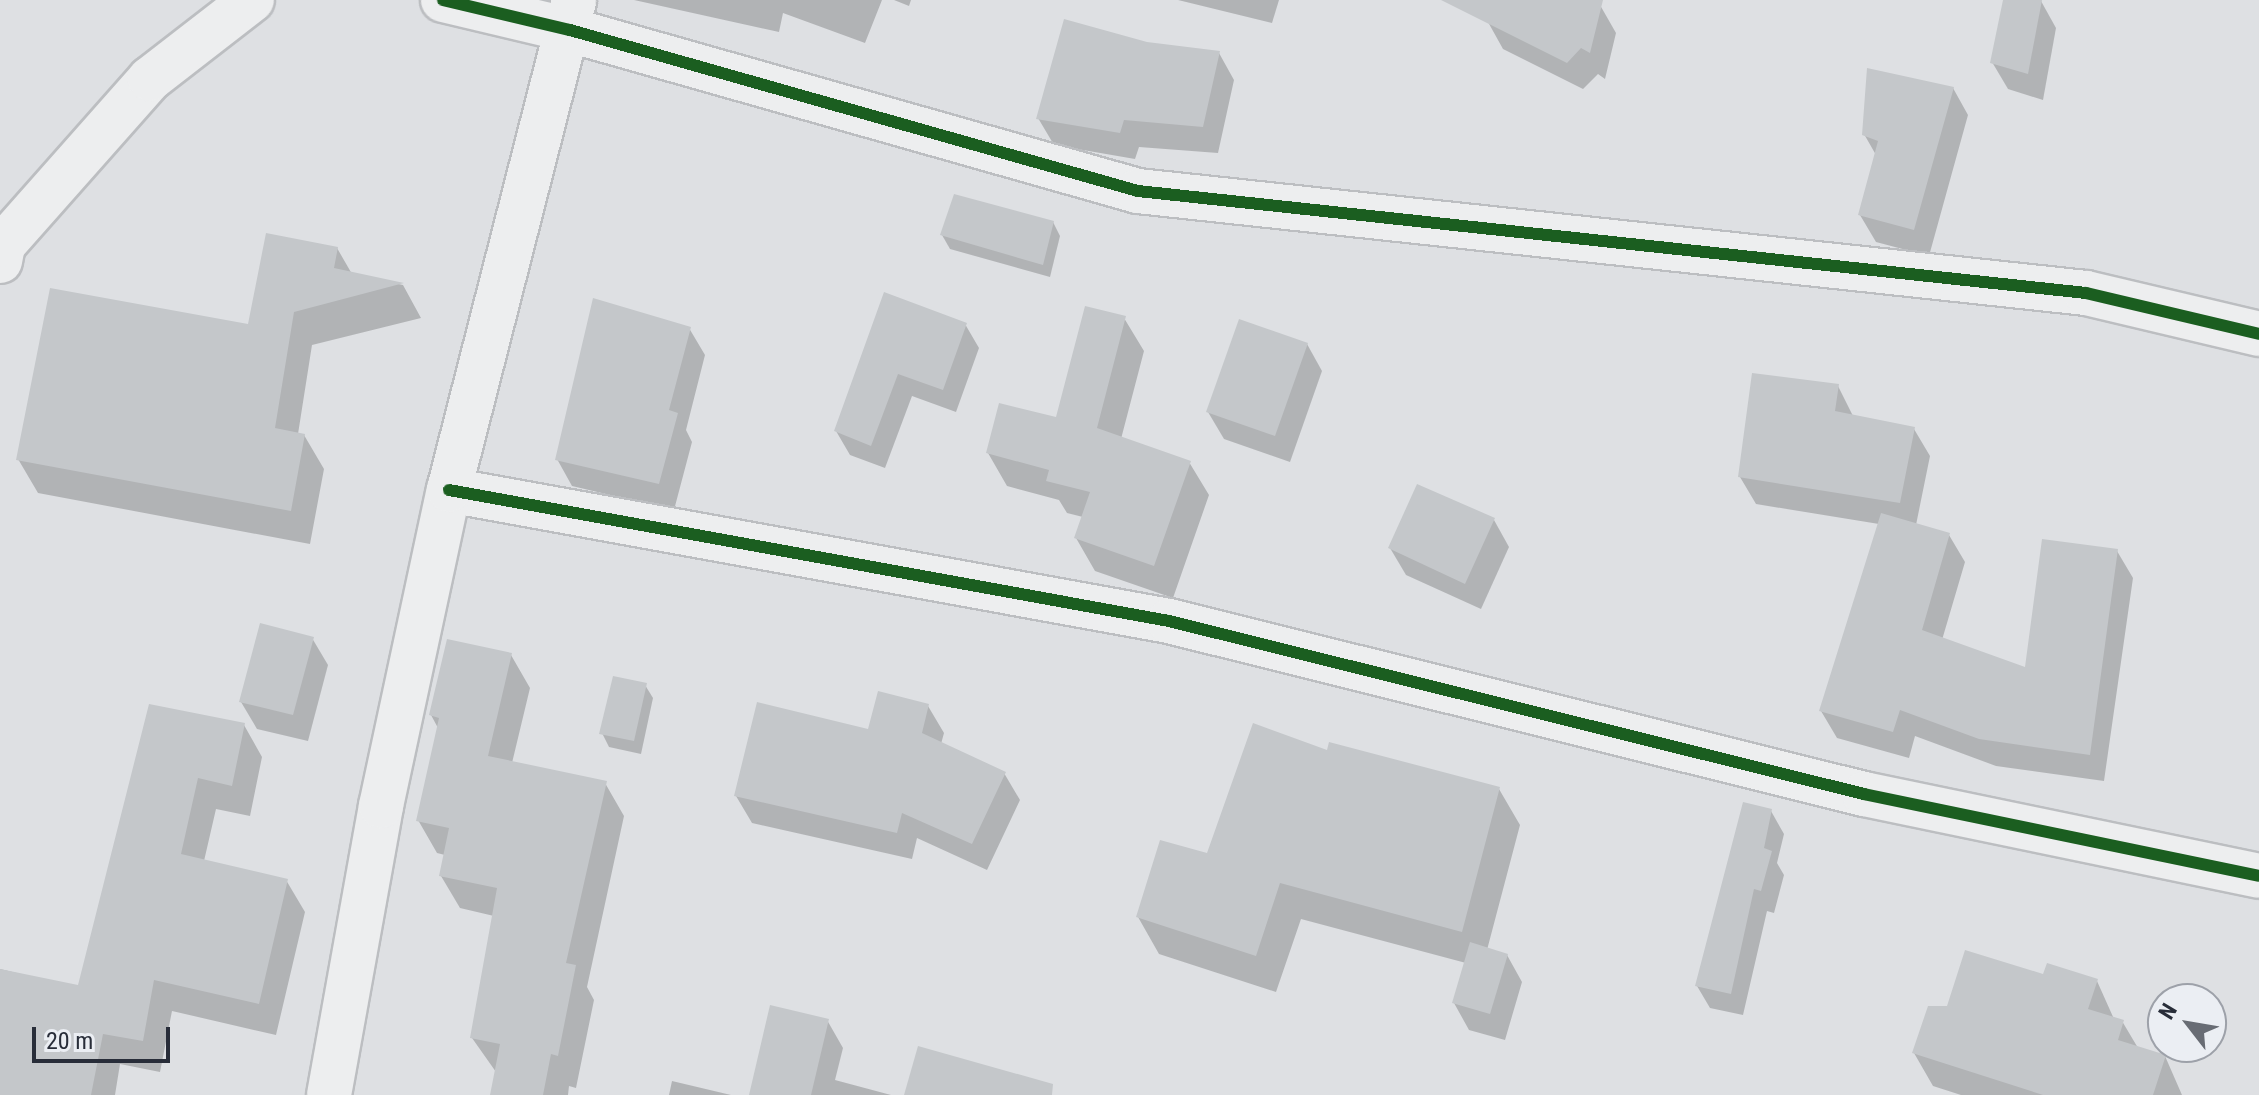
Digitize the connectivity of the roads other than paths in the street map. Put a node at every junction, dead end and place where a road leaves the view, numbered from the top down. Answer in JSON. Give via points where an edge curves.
{"nodes":[{"id":1,"x":252,"y":0,"type":"edge"},
{"id":2,"x":443,"y":0,"type":"edge"},
{"id":3,"x":572,"y":15,"type":"edge"},
{"id":4,"x":0,"y":261,"type":"edge"},
{"id":5,"x":2259,"y":334,"type":"edge"},
{"id":6,"x":449,"y":490,"type":"junction"},
{"id":7,"x":2259,"y":876,"type":"edge"},
{"id":8,"x":329,"y":1095,"type":"edge"}],
"edges":[{"from":1,"to":4,"type":"street","via":[[150,79],[3,245]]},
{"from":2,"to":3,"type":"street"},
{"from":3,"to":5,"type":"street","via":[[1138,191],[2086,293]]},
{"from":3,"to":6,"type":"street"},
{"from":6,"to":7,"type":"street","via":[[1169,621],[1864,794]]},
{"from":6,"to":8,"type":"street","via":[[381,806]]}]}
